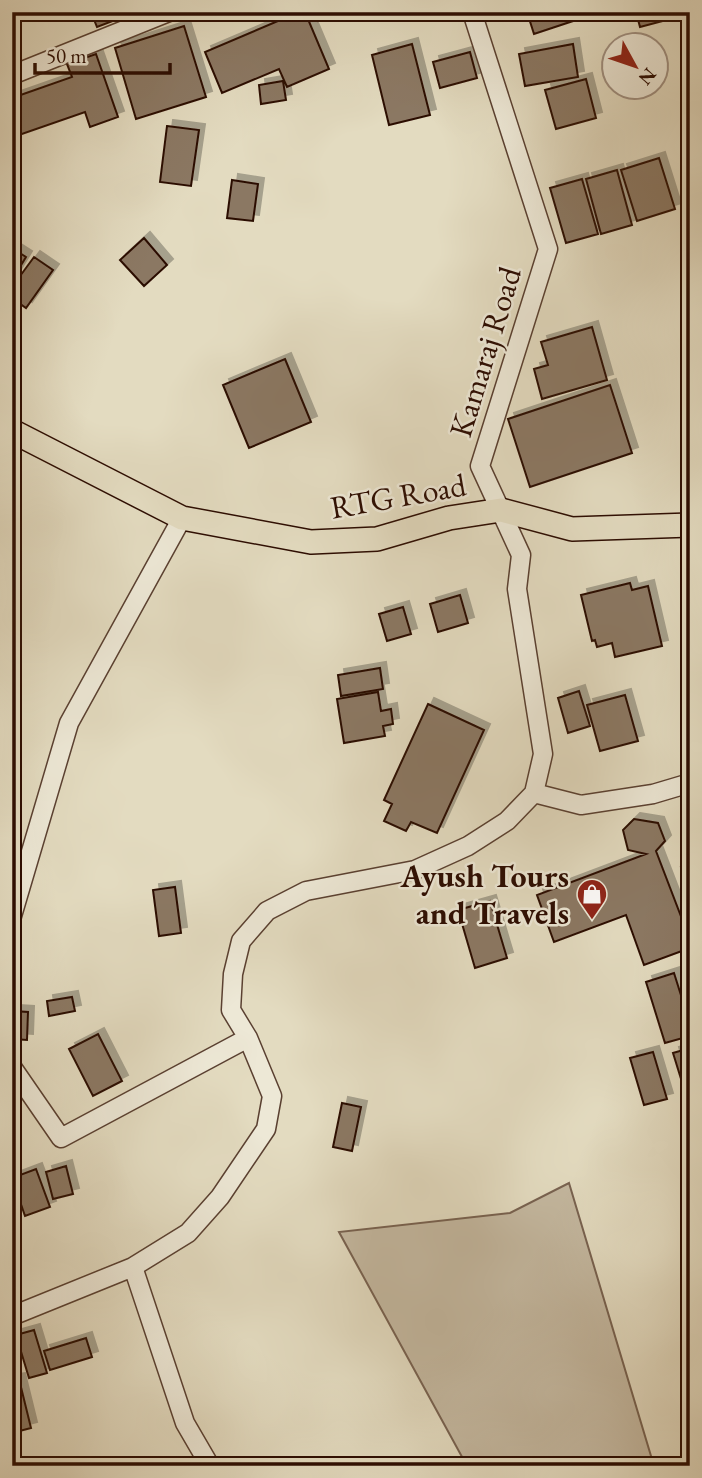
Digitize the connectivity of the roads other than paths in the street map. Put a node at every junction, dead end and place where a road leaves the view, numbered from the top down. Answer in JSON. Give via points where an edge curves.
{"nodes":[{"id":1,"x":169,"y":12,"type":"edge"},
{"id":2,"x":472,"y":12,"type":"edge"},
{"id":3,"x":12,"y":75,"type":"edge"},
{"id":4,"x":12,"y":431,"type":"edge"},
{"id":5,"x":502,"y":510,"type":"junction"},
{"id":6,"x":183,"y":518,"type":"junction"},
{"id":7,"x":690,"y":525,"type":"edge"},
{"id":8,"x":690,"y":783,"type":"edge"},
{"id":9,"x":534,"y":793,"type":"junction"},
{"id":10,"x":12,"y":916,"type":"edge"},
{"id":11,"x":248,"y":1038,"type":"junction"},
{"id":12,"x":12,"y":1067,"type":"edge"},
{"id":13,"x":133,"y":1267,"type":"junction"},
{"id":14,"x":12,"y":1316,"type":"edge"},
{"id":15,"x":209,"y":1466,"type":"edge"}],
"edges":[{"from":1,"to":3,"type":"street"},
{"from":2,"to":5,"type":"street","name":"Kamaraj Road","via":[[548,249],[480,466]]},
{"from":4,"to":6,"type":"main road","name":"RTG Road"},
{"from":5,"to":6,"type":"main road","name":"RTG Road","via":[[449,518],[377,538],[311,542]]},
{"from":5,"to":7,"type":"main road","name":"RTG Road","via":[[572,529]]},
{"from":5,"to":9,"type":"street","name":"Kamaraj Road","via":[[521,555],[517,589],[543,754]]},
{"from":6,"to":10,"type":"street","via":[[69,723]]},
{"from":8,"to":9,"type":"street","via":[[581,805]]},
{"from":9,"to":11,"type":"street","via":[[507,821],[468,846],[415,870],[306,891],[267,911],[241,941],[233,974],[231,1010]]},
{"from":11,"to":12,"type":"street","via":[[61,1138]]},
{"from":11,"to":13,"type":"street","via":[[272,1096],[266,1129],[188,1233]]},
{"from":13,"to":14,"type":"street"},
{"from":13,"to":15,"type":"street","via":[[185,1423]]}]}
